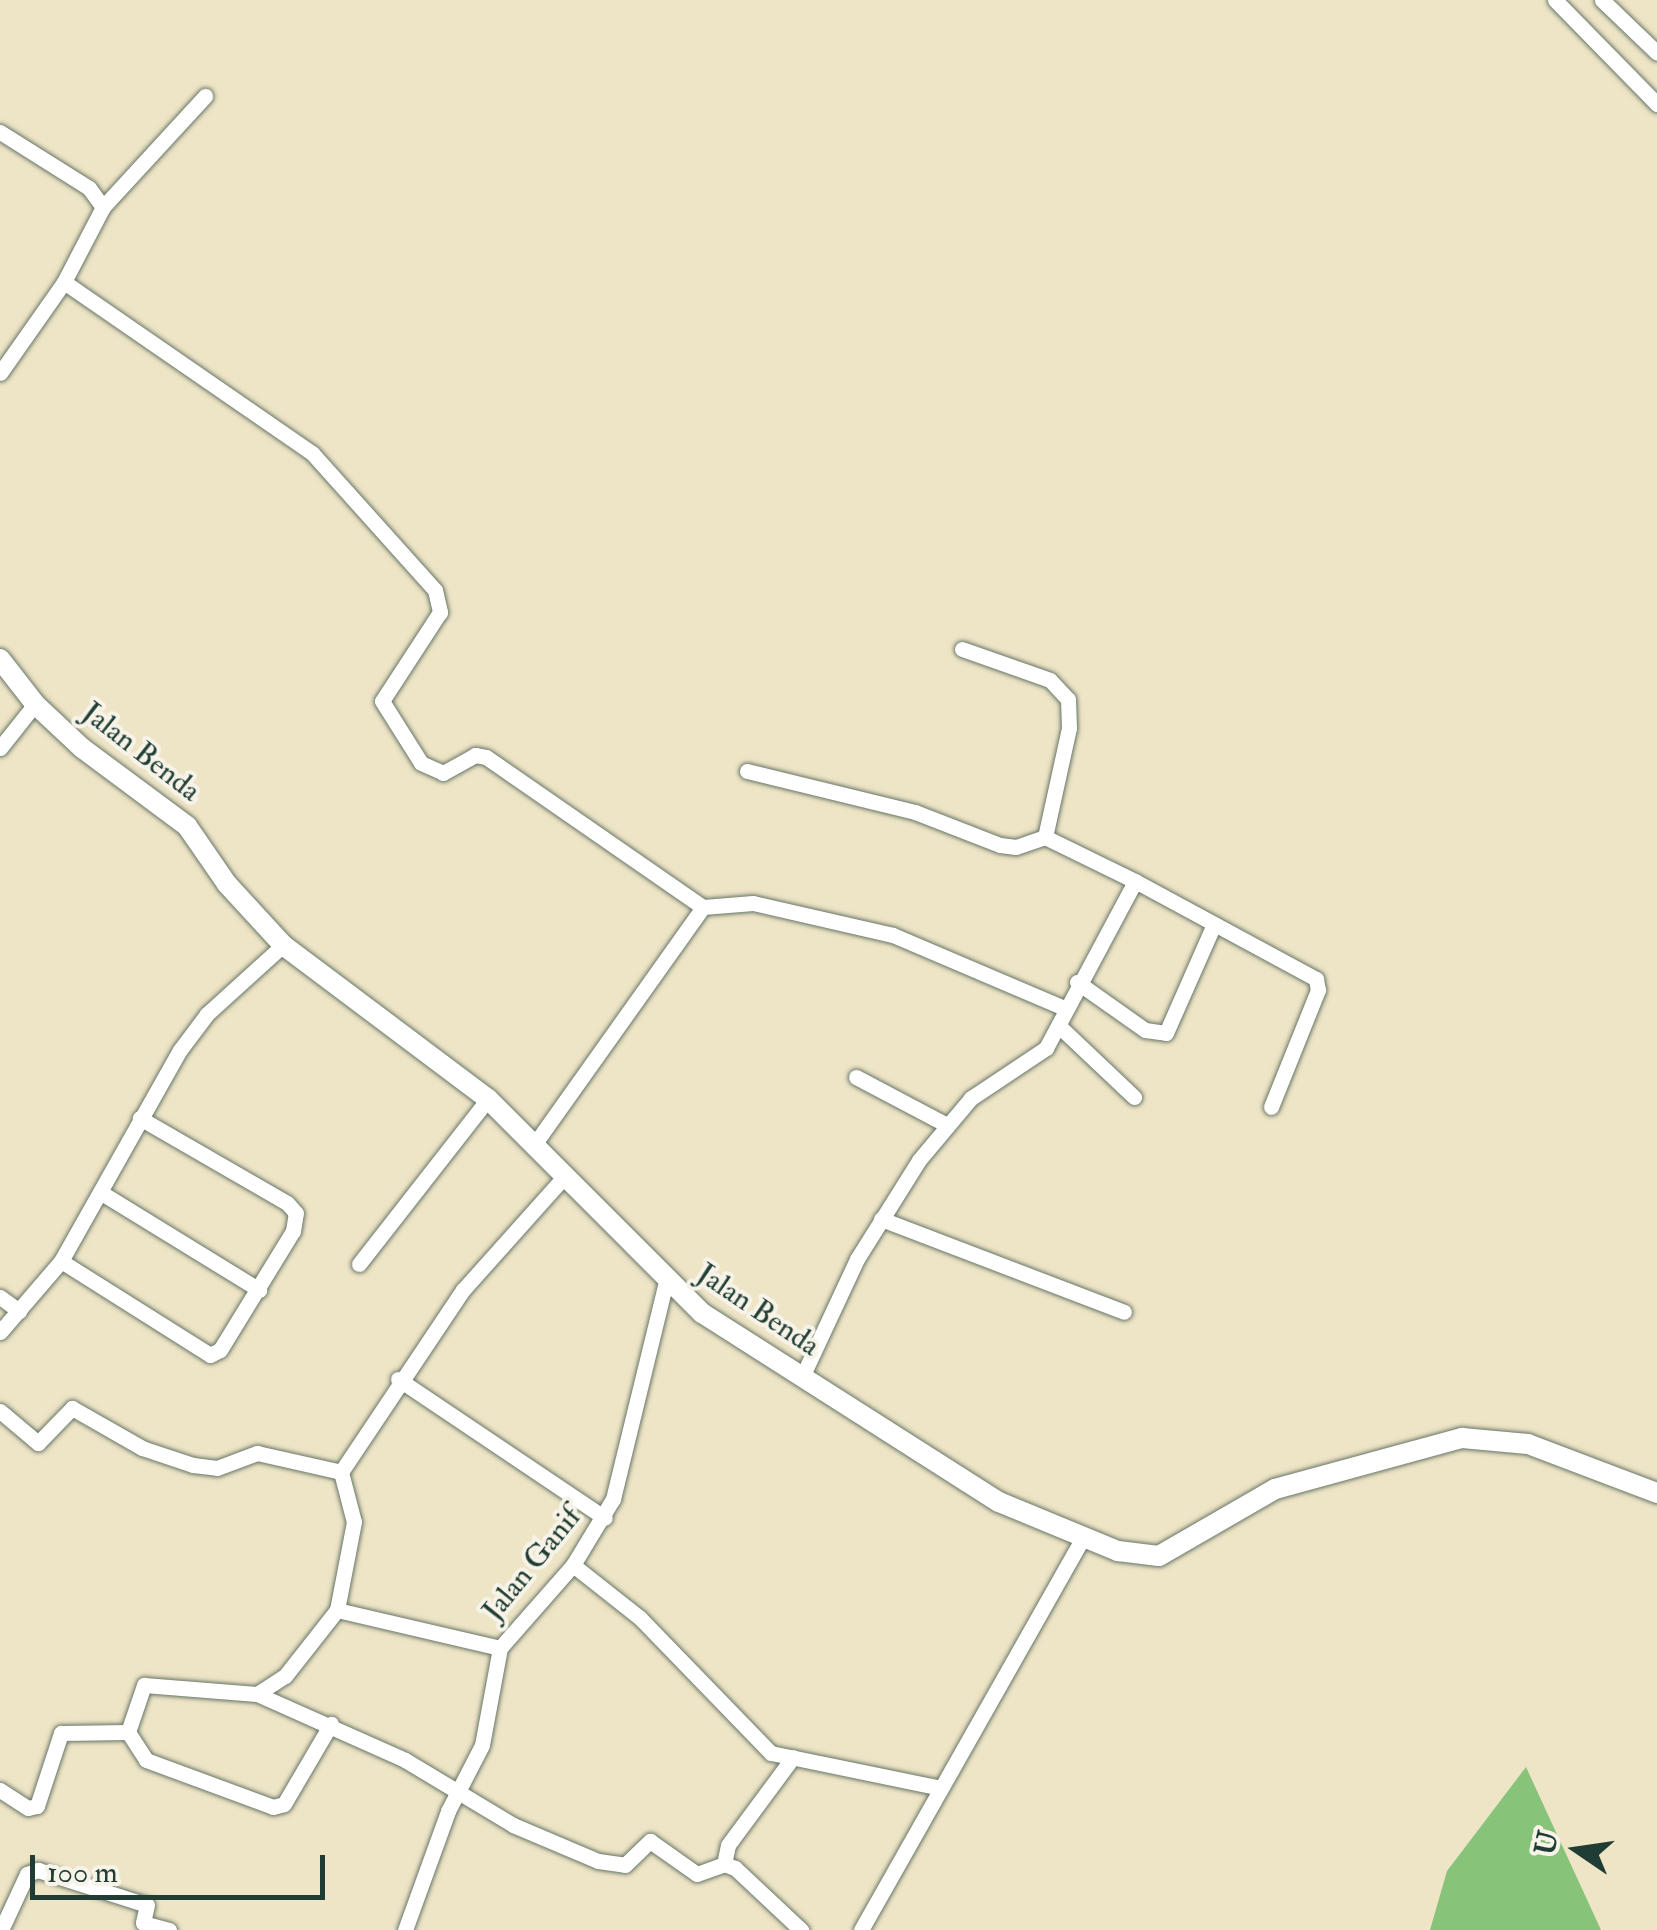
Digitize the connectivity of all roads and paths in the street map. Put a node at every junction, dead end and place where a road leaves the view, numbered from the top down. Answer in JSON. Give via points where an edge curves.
{"nodes":[{"id":1,"x":1556,"y":0,"type":"edge"},
{"id":2,"x":1602,"y":0,"type":"edge"},
{"id":3,"x":1657,"y":53,"type":"edge"},
{"id":4,"x":205,"y":96,"type":"dead end"},
{"id":5,"x":1657,"y":104,"type":"edge"},
{"id":6,"x":0,"y":132,"type":"edge"},
{"id":7,"x":103,"y":208,"type":"junction"},
{"id":8,"x":64,"y":282,"type":"junction"},
{"id":9,"x":0,"y":373,"type":"edge"},
{"id":10,"x":962,"y":649,"type":"dead end"},
{"id":11,"x":0,"y":659,"type":"edge"},
{"id":12,"x":34,"y":704,"type":"junction"},
{"id":13,"x":0,"y":748,"type":"edge"},
{"id":14,"x":747,"y":771,"type":"dead end"},
{"id":15,"x":1045,"y":836,"type":"junction"},
{"id":16,"x":1135,"y":881,"type":"junction"},
{"id":17,"x":703,"y":907,"type":"junction"},
{"id":18,"x":1214,"y":924,"type":"junction"},
{"id":19,"x":284,"y":945,"type":"junction"},
{"id":20,"x":1077,"y":982,"type":"junction"},
{"id":21,"x":1064,"y":1008,"type":"junction"},
{"id":22,"x":1060,"y":1027,"type":"junction"},
{"id":23,"x":856,"y":1078,"type":"dead end"},
{"id":24,"x":1134,"y":1097,"type":"dead end"},
{"id":25,"x":488,"y":1099,"type":"junction"},
{"id":26,"x":1271,"y":1107,"type":"dead end"},
{"id":27,"x":140,"y":1118,"type":"junction"},
{"id":28,"x":948,"y":1125,"type":"junction"},
{"id":29,"x":536,"y":1142,"type":"junction"},
{"id":30,"x":566,"y":1176,"type":"junction"},
{"id":31,"x":100,"y":1192,"type":"junction"},
{"id":32,"x":881,"y":1219,"type":"junction"},
{"id":33,"x":61,"y":1261,"type":"junction"},
{"id":34,"x":359,"y":1264,"type":"dead end"},
{"id":35,"x":666,"y":1282,"type":"junction"},
{"id":36,"x":259,"y":1290,"type":"junction"},
{"id":37,"x":0,"y":1297,"type":"edge"},
{"id":38,"x":19,"y":1310,"type":"junction"},
{"id":39,"x":1124,"y":1312,"type":"dead end"},
{"id":40,"x":0,"y":1332,"type":"edge"},
{"id":41,"x":802,"y":1378,"type":"junction"},
{"id":42,"x":398,"y":1379,"type":"junction"},
{"id":43,"x":0,"y":1411,"type":"edge"},
{"id":44,"x":341,"y":1472,"type":"junction"},
{"id":45,"x":1657,"y":1493,"type":"edge"},
{"id":46,"x":605,"y":1518,"type":"junction"},
{"id":47,"x":1082,"y":1538,"type":"junction"},
{"id":48,"x":573,"y":1565,"type":"junction"},
{"id":49,"x":337,"y":1610,"type":"junction"},
{"id":50,"x":500,"y":1648,"type":"junction"},
{"id":51,"x":257,"y":1694,"type":"junction"},
{"id":52,"x":330,"y":1724,"type":"junction"},
{"id":53,"x":128,"y":1732,"type":"junction"},
{"id":54,"x":793,"y":1758,"type":"junction"},
{"id":55,"x":936,"y":1787,"type":"junction"},
{"id":56,"x":0,"y":1790,"type":"edge"},
{"id":57,"x":461,"y":1790,"type":"junction"},
{"id":58,"x":724,"y":1864,"type":"junction"},
{"id":59,"x":791,"y":1926,"type":"edge"},
{"id":60,"x":1,"y":1930,"type":"edge"},
{"id":61,"x":169,"y":1930,"type":"edge"},
{"id":62,"x":404,"y":1930,"type":"edge"},
{"id":63,"x":861,"y":1930,"type":"edge"}],
"edges":[{"from":1,"to":5,"type":"street"},
{"from":2,"to":3,"type":"street"},
{"from":4,"to":7,"type":"street"},
{"from":6,"to":7,"type":"street","via":[[89,188]]},
{"from":7,"to":8,"type":"street"},
{"from":8,"to":9,"type":"street"},
{"from":8,"to":17,"type":"street","via":[[312,454],[435,590],[440,612],[382,701],[421,763],[444,773],[476,755],[486,757]]},
{"from":10,"to":15,"type":"street","via":[[1050,680],[1068,699],[1070,728]]},
{"from":11,"to":12,"type":"street","name":"Jalan Benda"},
{"from":12,"to":13,"type":"street"},
{"from":12,"to":19,"type":"street","name":"Jalan Benda","via":[[187,826],[227,884]]},
{"from":14,"to":15,"type":"street","via":[[915,812],[1000,845],[1016,847]]},
{"from":15,"to":16,"type":"street"},
{"from":16,"to":18,"type":"street"},
{"from":16,"to":20,"type":"street"},
{"from":17,"to":21,"type":"street","via":[[764,905],[893,935]]},
{"from":17,"to":29,"type":"street"},
{"from":18,"to":20,"type":"street","via":[[1166,1033],[1145,1030]]},
{"from":18,"to":26,"type":"street","via":[[1316,979],[1318,990]]},
{"from":19,"to":25,"type":"street","name":"Jalan Benda"},
{"from":19,"to":27,"type":"street","via":[[206,1014]]},
{"from":20,"to":21,"type":"street"},
{"from":21,"to":22,"type":"street"},
{"from":22,"to":24,"type":"street"},
{"from":22,"to":28,"type":"street","via":[[1046,1048],[972,1098]]},
{"from":23,"to":28,"type":"street"},
{"from":25,"to":29,"type":"street","name":"Jalan Benda"},
{"from":25,"to":34,"type":"street"},
{"from":27,"to":31,"type":"street"},
{"from":27,"to":36,"type":"street","via":[[296,1212],[293,1231]]},
{"from":28,"to":32,"type":"street"},
{"from":29,"to":30,"type":"street","name":"Jalan Benda"},
{"from":30,"to":35,"type":"street","name":"Jalan Benda"},
{"from":30,"to":42,"type":"street","via":[[463,1290]]},
{"from":31,"to":33,"type":"street"},
{"from":31,"to":36,"type":"street"},
{"from":32,"to":39,"type":"street"},
{"from":32,"to":41,"type":"street"},
{"from":33,"to":36,"type":"street","via":[[210,1356]]},
{"from":33,"to":38,"type":"street"},
{"from":35,"to":41,"type":"street","name":"Jalan Benda"},
{"from":35,"to":46,"type":"street","name":"Jalan Ganif"},
{"from":37,"to":38,"type":"street"},
{"from":38,"to":40,"type":"street"},
{"from":41,"to":47,"type":"street","name":"Jalan Benda","via":[[999,1502]]},
{"from":42,"to":44,"type":"street"},
{"from":42,"to":46,"type":"street"},
{"from":43,"to":44,"type":"street","via":[[38,1444],[72,1408],[142,1448],[193,1466],[217,1468],[257,1453]]},
{"from":44,"to":49,"type":"street","via":[[354,1522]]},
{"from":45,"to":47,"type":"street","name":"Jalan Benda","via":[[1528,1444],[1462,1438],[1275,1488],[1160,1556]]},
{"from":46,"to":48,"type":"street","name":"Jalan Ganif"},
{"from":47,"to":55,"type":"street"},
{"from":48,"to":50,"type":"street","name":"Jalan Ganif"},
{"from":48,"to":54,"type":"street","via":[[644,1622],[771,1752]]},
{"from":49,"to":50,"type":"street"},
{"from":49,"to":51,"type":"street","via":[[285,1676]]},
{"from":50,"to":57,"type":"street","name":"Jalan Ganif","via":[[482,1745]]},
{"from":51,"to":52,"type":"street"},
{"from":51,"to":53,"type":"street","via":[[152,1682],[140,1692]]},
{"from":52,"to":53,"type":"street","via":[[284,1804],[273,1807],[160,1767],[137,1752]]},
{"from":52,"to":57,"type":"street"},
{"from":53,"to":56,"type":"street","via":[[61,1732],[37,1806],[28,1808]]},
{"from":54,"to":55,"type":"street"},
{"from":54,"to":58,"type":"street","via":[[728,1845]]},
{"from":55,"to":63,"type":"street"},
{"from":57,"to":58,"type":"street","via":[[513,1825],[616,1866],[650,1841],[698,1874]]},
{"from":57,"to":62,"type":"street","name":"Jalan Ganif"},
{"from":58,"to":59,"type":"street"},
{"from":60,"to":61,"type":"street","via":[[27,1874],[38,1870],[147,1905],[143,1923]]}]}
